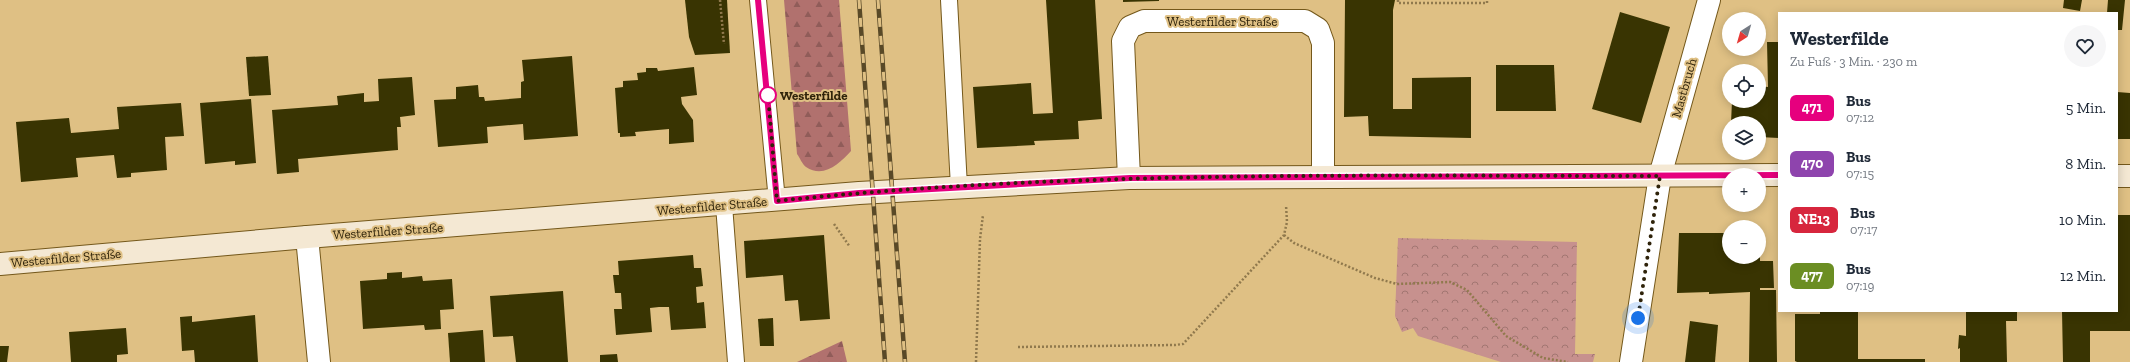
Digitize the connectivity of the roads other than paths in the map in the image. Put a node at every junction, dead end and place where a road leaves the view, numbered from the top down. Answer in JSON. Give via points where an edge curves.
{"nodes":[{"id":1,"x":758,"y":0,"type":"edge"},
{"id":2,"x":949,"y":0,"type":"edge"},
{"id":3,"x":1709,"y":0,"type":"edge"},
{"id":4,"x":1778,"y":175,"type":"edge"},
{"id":5,"x":1324,"y":176,"type":"junction"},
{"id":6,"x":1660,"y":176,"type":"junction"},
{"id":7,"x":2118,"y":176,"type":"edge"},
{"id":8,"x":2130,"y":176,"type":"edge"},
{"id":9,"x":1130,"y":178,"type":"junction"},
{"id":10,"x":960,"y":187,"type":"junction"},
{"id":11,"x":777,"y":201,"type":"junction"},
{"id":12,"x":724,"y":205,"type":"junction"},
{"id":13,"x":307,"y":237,"type":"junction"},
{"id":14,"x":0,"y":264,"type":"edge"},
{"id":15,"x":319,"y":362,"type":"edge"},
{"id":16,"x":736,"y":362,"type":"edge"},
{"id":17,"x":1631,"y":362,"type":"edge"}],
"edges":[{"from":1,"to":11,"type":"lane","name":"Westerfilder Straße"},
{"from":2,"to":10,"type":"lane"},
{"from":3,"to":6,"type":"street","name":"Mastbruch"},
{"from":4,"to":6,"type":"street","name":"Westerfilder Straße"},
{"from":5,"to":6,"type":"street","name":"Westerfilder Straße"},
{"from":5,"to":9,"type":"street","name":"Westerfilder Straße"},
{"from":5,"to":9,"type":"street","name":"Westerfilder Straße","via":[[1323,43],[1318,29],[1306,21],[1144,21],[1130,27],[1123,41]]},
{"from":6,"to":17,"type":"street","name":"Mastbruch"},
{"from":7,"to":8,"type":"street"},
{"from":9,"to":10,"type":"street","name":"Westerfilder Straße"},
{"from":10,"to":11,"type":"street","name":"Westerfilder Straße"},
{"from":11,"to":12,"type":"street","name":"Westerfilder Straße"},
{"from":12,"to":13,"type":"street","name":"Westerfilder Straße"},
{"from":12,"to":16,"type":"lane"},
{"from":13,"to":14,"type":"street","name":"Westerfilder Straße"},
{"from":13,"to":15,"type":"street"}]}
